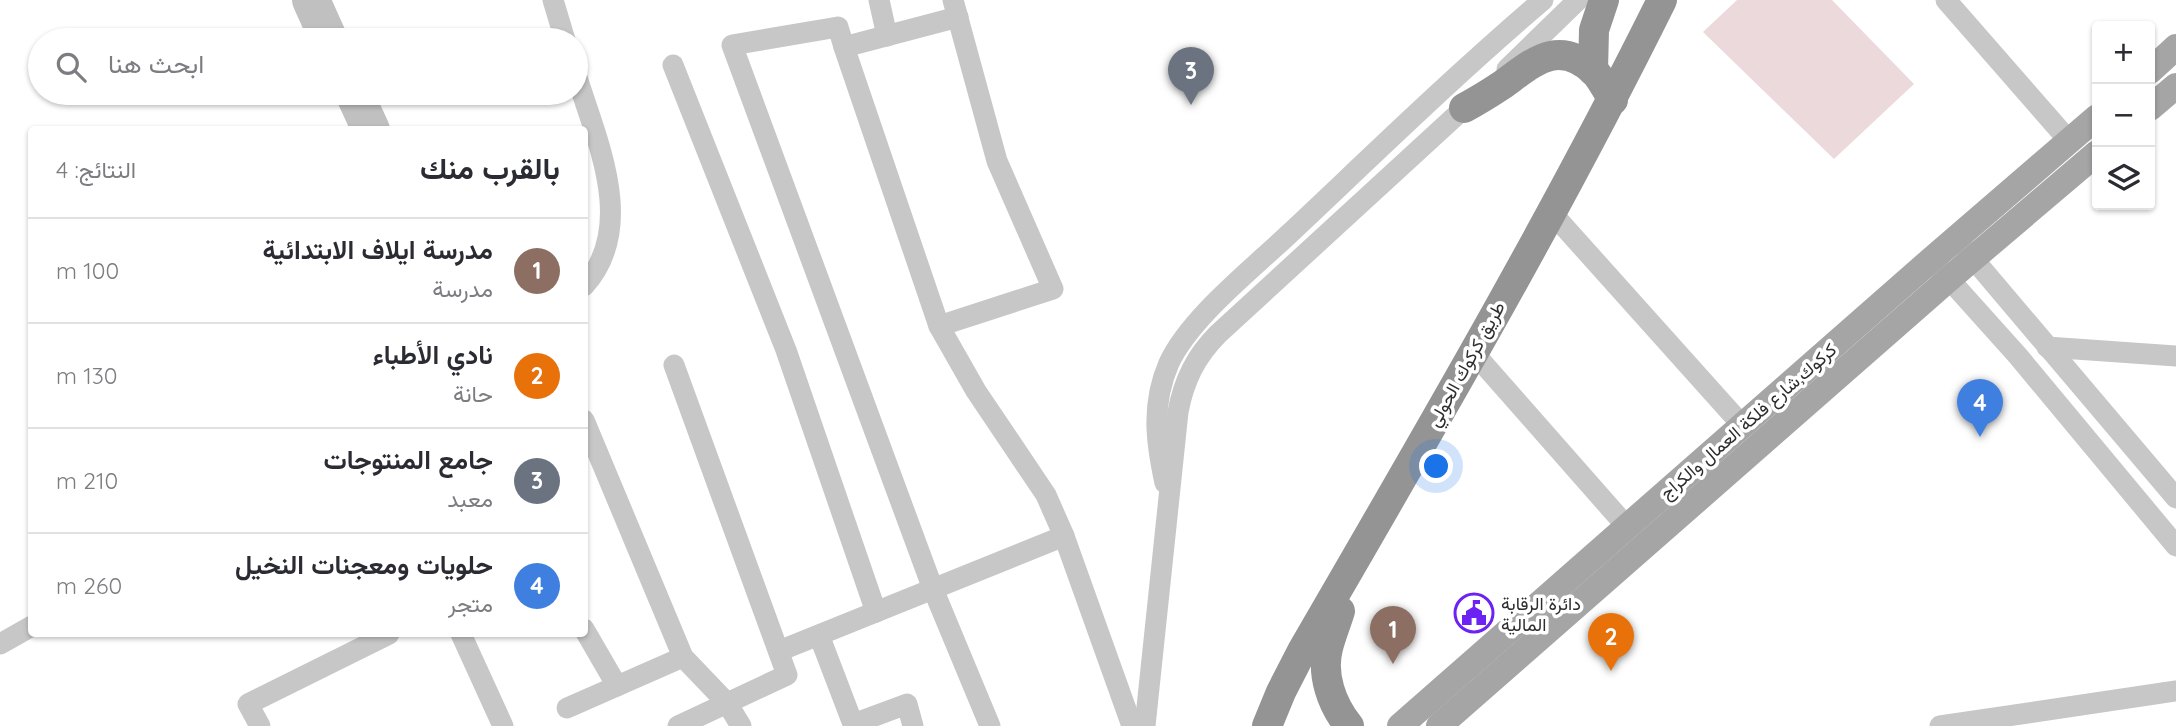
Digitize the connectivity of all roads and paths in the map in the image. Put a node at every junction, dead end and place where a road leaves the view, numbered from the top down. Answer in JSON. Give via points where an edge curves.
{"nodes":[{"id":1,"x":553,"y":0,"type":"edge"},
{"id":2,"x":879,"y":0,"type":"edge"},
{"id":3,"x":1543,"y":0,"type":"edge"},
{"id":4,"x":1578,"y":0,"type":"edge"},
{"id":5,"x":1604,"y":0,"type":"edge"},
{"id":6,"x":1662,"y":0,"type":"edge"},
{"id":7,"x":1946,"y":0,"type":"edge"},
{"id":8,"x":955,"y":8,"type":"edge"},
{"id":9,"x":561,"y":28,"type":"edge"},
{"id":10,"x":887,"y":36,"type":"junction"},
{"id":11,"x":844,"y":47,"type":"junction"},
{"id":12,"x":2176,"y":47,"type":"edge"},
{"id":13,"x":673,"y":65,"type":"dead end"},
{"id":14,"x":2155,"y":66,"type":"edge"},
{"id":15,"x":1593,"y":71,"type":"junction"},
{"id":16,"x":2176,"y":86,"type":"edge"},
{"id":17,"x":1613,"y":100,"type":"junction"},
{"id":18,"x":2155,"y":104,"type":"edge"},
{"id":19,"x":585,"y":105,"type":"edge"},
{"id":20,"x":1464,"y":108,"type":"junction"},
{"id":21,"x":2092,"y":122,"type":"edge"},
{"id":22,"x":2070,"y":142,"type":"junction"},
{"id":23,"x":2092,"y":157,"type":"edge"},
{"id":24,"x":1551,"y":212,"type":"junction"},
{"id":25,"x":1965,"y":249,"type":"junction"},
{"id":26,"x":1940,"y":269,"type":"junction"},
{"id":27,"x":588,"y":281,"type":"edge"},
{"id":28,"x":939,"y":326,"type":"junction"},
{"id":29,"x":2048,"y":347,"type":"junction"},
{"id":30,"x":1473,"y":352,"type":"junction"},
{"id":31,"x":2176,"y":356,"type":"edge"},
{"id":32,"x":674,"y":365,"type":"dead end"},
{"id":33,"x":1742,"y":425,"type":"junction"},
{"id":34,"x":588,"y":430,"type":"edge"},
{"id":35,"x":2176,"y":498,"type":"edge"},
{"id":36,"x":1169,"y":502,"type":"junction"},
{"id":37,"x":1628,"y":528,"type":"junction"},
{"id":38,"x":1064,"y":536,"type":"junction"},
{"id":39,"x":2176,"y":546,"type":"edge"},
{"id":40,"x":1348,"y":572,"type":"junction"},
{"id":41,"x":933,"y":589,"type":"junction"},
{"id":42,"x":877,"y":612,"type":"junction"},
{"id":43,"x":28,"y":628,"type":"edge"},
{"id":44,"x":819,"y":635,"type":"junction"},
{"id":45,"x":588,"y":636,"type":"edge"},
{"id":46,"x":383,"y":637,"type":"edge"},
{"id":47,"x":462,"y":637,"type":"edge"},
{"id":48,"x":0,"y":644,"type":"edge"},
{"id":49,"x":779,"y":651,"type":"junction"},
{"id":50,"x":683,"y":657,"type":"junction"},
{"id":51,"x":617,"y":686,"type":"junction"},
{"id":52,"x":2176,"y":691,"type":"edge"},
{"id":53,"x":727,"y":703,"type":"junction"},
{"id":54,"x":567,"y":708,"type":"dead end"},
{"id":55,"x":1950,"y":725,"type":"edge"},
{"id":56,"x":260,"y":726,"type":"edge"},
{"id":57,"x":503,"y":726,"type":"edge"},
{"id":58,"x":678,"y":726,"type":"edge"},
{"id":59,"x":741,"y":726,"type":"edge"},
{"id":60,"x":913,"y":726,"type":"edge"},
{"id":61,"x":990,"y":726,"type":"edge"},
{"id":62,"x":1132,"y":726,"type":"edge"},
{"id":63,"x":1145,"y":726,"type":"edge"},
{"id":64,"x":1267,"y":726,"type":"edge"},
{"id":65,"x":1349,"y":726,"type":"edge"},
{"id":66,"x":1401,"y":726,"type":"edge"},
{"id":67,"x":1438,"y":726,"type":"edge"}],
"edges":[{"from":1,"to":9,"type":"street"},
{"from":2,"to":10,"type":"street"},
{"from":3,"to":36,"type":"street","via":[[1191,329],[1170,363],[1158,401],[1156,441]]},
{"from":4,"to":20,"type":"street"},
{"from":5,"to":15,"type":"highway","via":[[1594,30]]},
{"from":6,"to":17,"type":"highway","name":"طريق كركوك الحولي"},
{"from":7,"to":22,"type":"street"},
{"from":8,"to":10,"type":"street"},
{"from":8,"to":28,"type":"street","via":[[997,161],[1053,289]]},
{"from":10,"to":11,"type":"street"},
{"from":11,"to":28,"type":"street"},
{"from":11,"to":41,"type":"street","via":[[838,27],[732,45]]},
{"from":12,"to":14,"type":"main road"},
{"from":13,"to":42,"type":"street","via":[[786,350]]},
{"from":15,"to":17,"type":"highway"},
{"from":15,"to":20,"type":"highway","via":[[1566,57],[1547,56]]},
{"from":16,"to":18,"type":"main road"},
{"from":17,"to":24,"type":"highway","name":"طريق كركوك الحولي"},
{"from":19,"to":27,"type":"street","via":[[610,191],[611,211],[605,251]]},
{"from":20,"to":36,"type":"street","via":[[1200,354],[1181,396]]},
{"from":21,"to":22,"type":"main road","name":"كركوك,شارع فلكة العمال والكراج"},
{"from":22,"to":25,"type":"main road","name":"كركوك,شارع فلكة العمال والكراج"},
{"from":23,"to":25,"type":"main road","name":"كركوك,شارع فلكة العمال والكراج"},
{"from":24,"to":30,"type":"highway","name":"طريق كركوك الحولي"},
{"from":24,"to":33,"type":"street"},
{"from":25,"to":26,"type":"main road","name":"كركوك,شارع فلكة العمال والكراج"},
{"from":25,"to":29,"type":"street"},
{"from":26,"to":33,"type":"main road","name":"كركوك,شارع فلكة العمال والكراج"},
{"from":26,"to":39,"type":"street"},
{"from":26,"to":67,"type":"main road","name":"كركوك,شارع فلكة العمال والكراج"},
{"from":28,"to":38,"type":"street","via":[[976,391],[1030,468]]},
{"from":29,"to":31,"type":"street"},
{"from":29,"to":35,"type":"street"},
{"from":30,"to":37,"type":"street"},
{"from":30,"to":40,"type":"highway","name":"طريق كركوك الحولي"},
{"from":32,"to":49,"type":"street"},
{"from":33,"to":37,"type":"main road","name":"كركوك,شارع فلكة العمال والكراج"},
{"from":34,"to":50,"type":"street"},
{"from":36,"to":63,"type":"street"},
{"from":37,"to":66,"type":"main road","name":"كركوك,شارع فلكة العمال والكراج"},
{"from":38,"to":41,"type":"street"},
{"from":38,"to":62,"type":"street"},
{"from":40,"to":64,"type":"highway","name":"طريق كركوك الحولي","via":[[1291,672]]},
{"from":40,"to":65,"type":"highway","via":[[1326,668],[1334,702]]},
{"from":41,"to":42,"type":"street"},
{"from":41,"to":61,"type":"street"},
{"from":42,"to":44,"type":"street"},
{"from":43,"to":48,"type":"street"},
{"from":44,"to":49,"type":"street"},
{"from":44,"to":60,"type":"street","via":[[853,724],[908,704]]},
{"from":45,"to":51,"type":"street"},
{"from":46,"to":56,"type":"street","via":[[248,704]]},
{"from":47,"to":57,"type":"street"},
{"from":49,"to":53,"type":"street","via":[[788,675]]},
{"from":50,"to":51,"type":"street"},
{"from":50,"to":53,"type":"street"},
{"from":51,"to":54,"type":"street"},
{"from":52,"to":55,"type":"street"},
{"from":53,"to":58,"type":"street"},
{"from":53,"to":59,"type":"street"}]}
